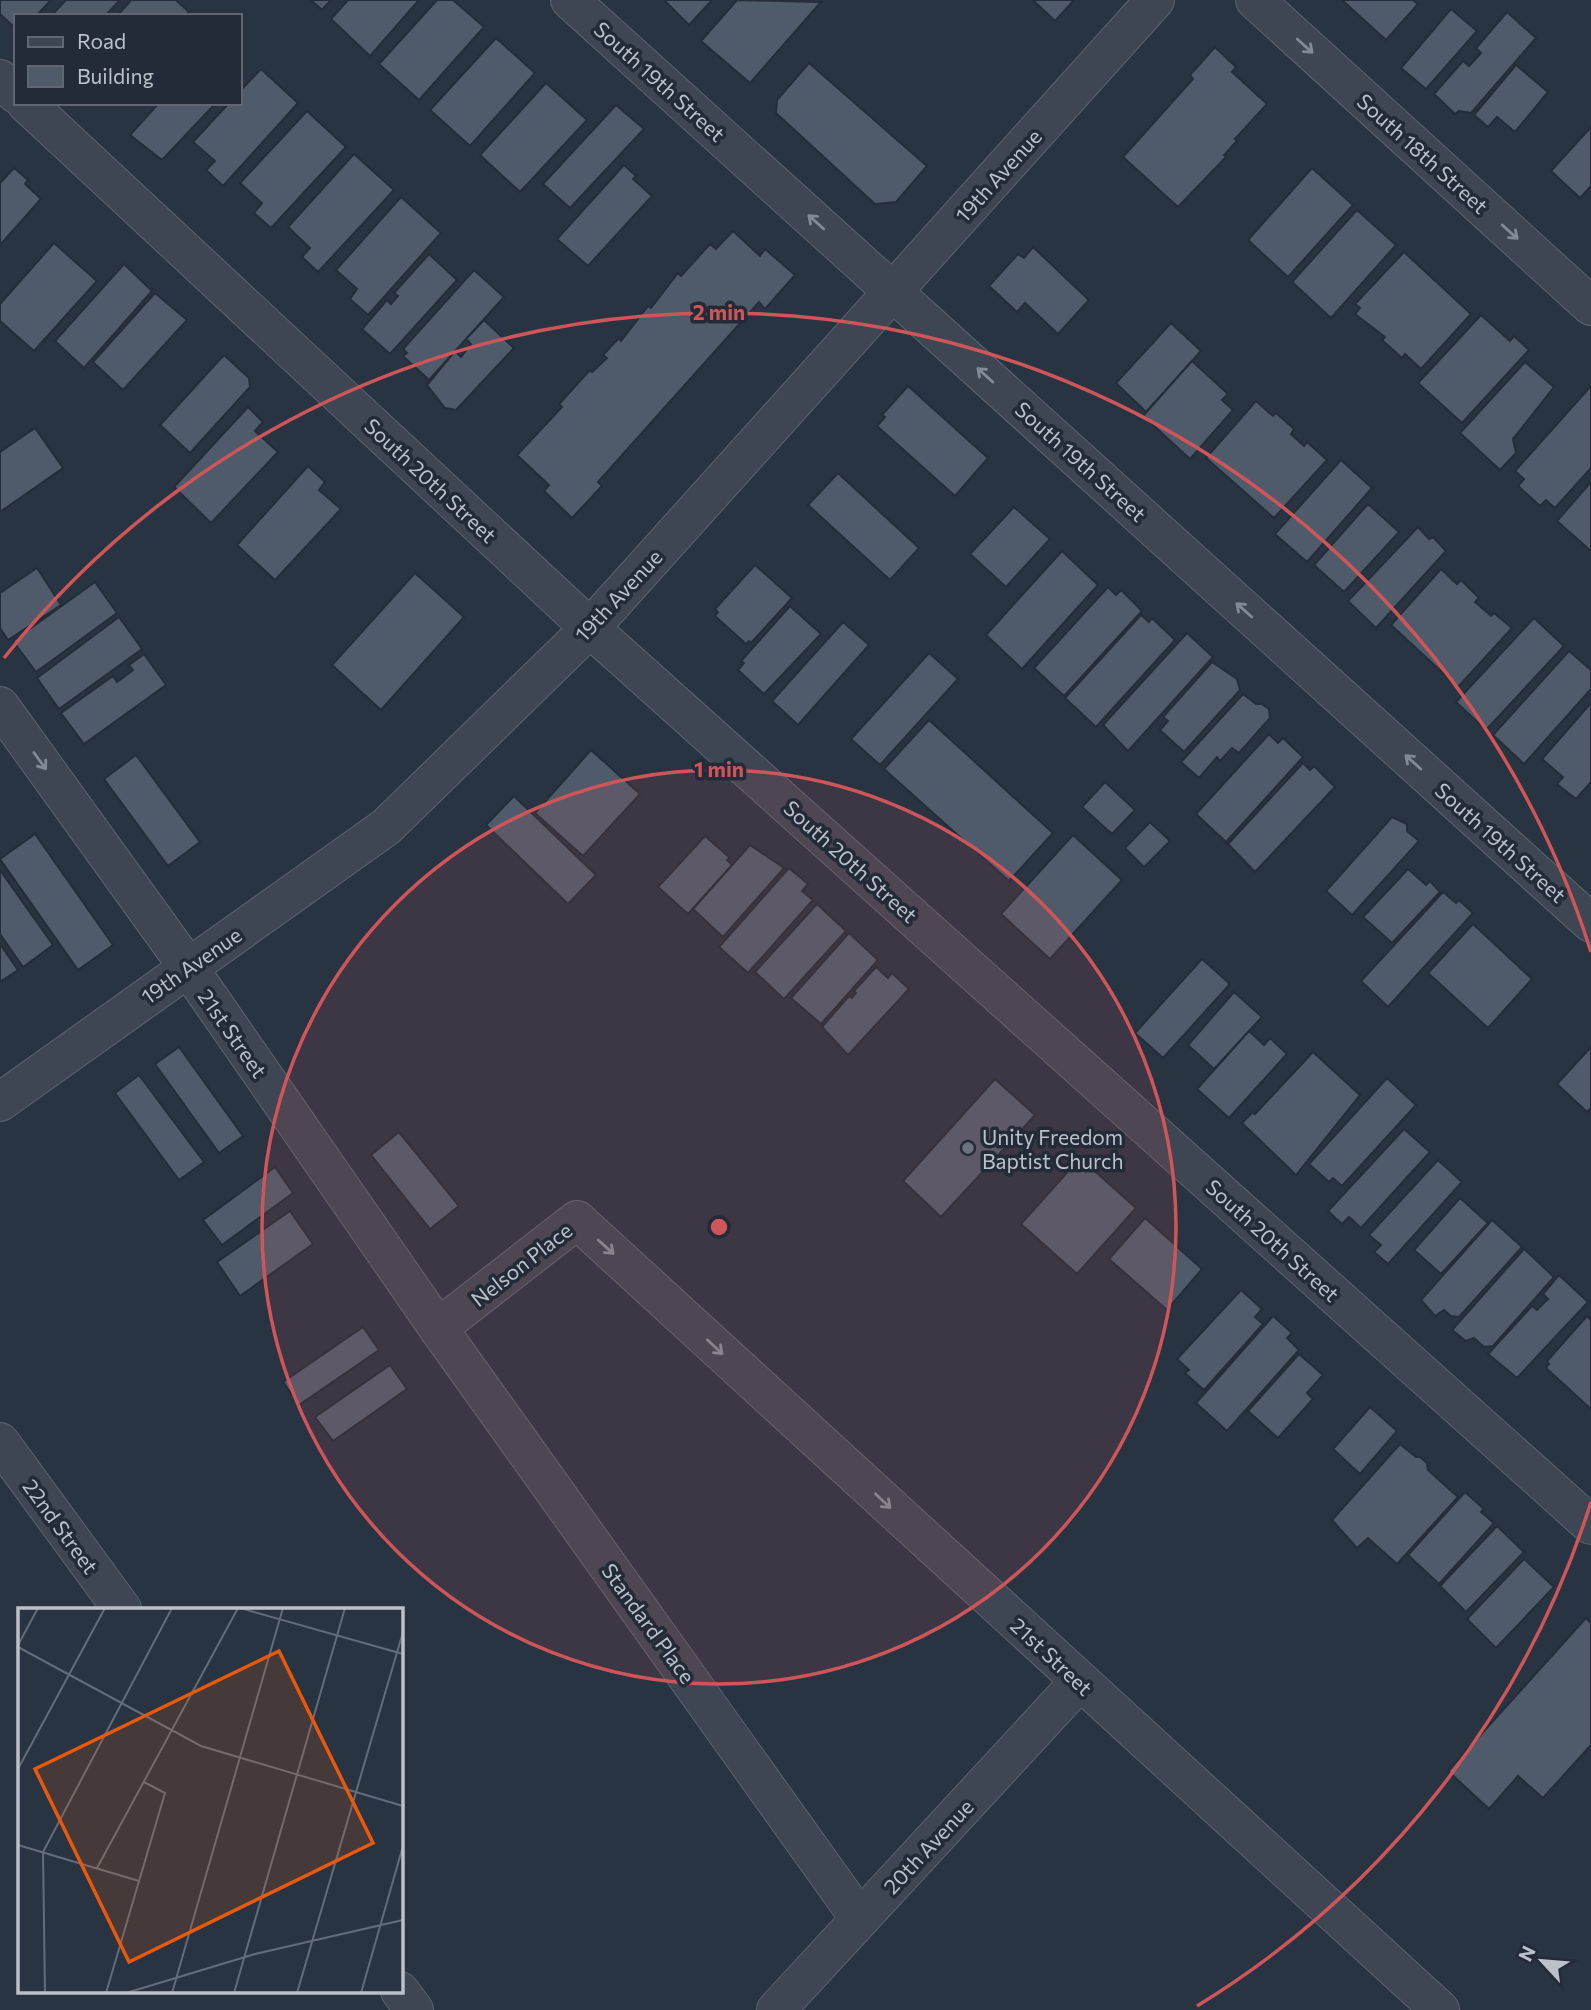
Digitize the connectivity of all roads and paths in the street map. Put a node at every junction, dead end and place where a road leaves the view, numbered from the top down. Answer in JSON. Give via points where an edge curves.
{"nodes":[{"id":1,"x":570,"y":0,"type":"edge"},
{"id":2,"x":1155,"y":0,"type":"edge"},
{"id":3,"x":1255,"y":0,"type":"edge"},
{"id":4,"x":0,"y":79,"type":"edge"},
{"id":5,"x":14,"y":92,"type":"edge"},
{"id":6,"x":28,"y":105,"type":"edge"},
{"id":7,"x":893,"y":292,"type":"junction"},
{"id":8,"x":1591,"y":306,"type":"edge"},
{"id":9,"x":590,"y":628,"type":"junction"},
{"id":10,"x":0,"y":706,"type":"edge"},
{"id":11,"x":1591,"y":923,"type":"edge"},
{"id":12,"x":188,"y":967,"type":"junction"},
{"id":13,"x":0,"y":1102,"type":"edge"},
{"id":14,"x":665,"y":1301,"type":"joint"},
{"id":15,"x":438,"y":1328,"type":"junction"},
{"id":16,"x":0,"y":1442,"type":"edge"},
{"id":17,"x":1591,"y":1525,"type":"edge"},
{"id":18,"x":121,"y":1608,"type":"edge"},
{"id":19,"x":1080,"y":1681,"type":"junction"},
{"id":20,"x":860,"y":1919,"type":"junction"},
{"id":21,"x":401,"y":1993,"type":"edge"},
{"id":22,"x":414,"y":2010,"type":"edge"},
{"id":23,"x":776,"y":2010,"type":"edge"},
{"id":24,"x":1440,"y":2010,"type":"edge"}],
"edges":[{"from":7,"to":1,"type":"street","name":"South 19th Street","one_way":true},
{"from":2,"to":7,"type":"street","name":"19th Avenue"},
{"from":3,"to":8,"type":"street","name":"South 18th Street","one_way":true},
{"from":4,"to":5,"type":"street"},
{"from":6,"to":9,"type":"street","name":"South 20th Street"},
{"from":7,"to":9,"type":"street","name":"19th Avenue"},
{"from":11,"to":7,"type":"street","name":"South 19th Street","one_way":true},
{"from":9,"to":12,"type":"street","name":"19th Avenue","via":[[386,827]]},
{"from":9,"to":17,"type":"street","name":"South 20th Street"},
{"from":10,"to":12,"type":"street","name":"21st Street","one_way":true},
{"from":12,"to":13,"type":"street","name":"19th Avenue"},
{"from":12,"to":15,"type":"street","name":"21st Street"},
{"from":15,"to":14,"type":"street","name":"Nelson Place","one_way":true,"via":[[577,1220]]},
{"from":14,"to":19,"type":"street","name":"21st Street","one_way":true},
{"from":15,"to":20,"type":"street","name":"Standard Place"},
{"from":16,"to":18,"type":"street","name":"22nd Street"},
{"from":19,"to":20,"type":"street","name":"20th Avenue"},
{"from":19,"to":24,"type":"street","name":"21st Street"},
{"from":20,"to":23,"type":"street","name":"20th Avenue"},
{"from":21,"to":22,"type":"street"}]}
